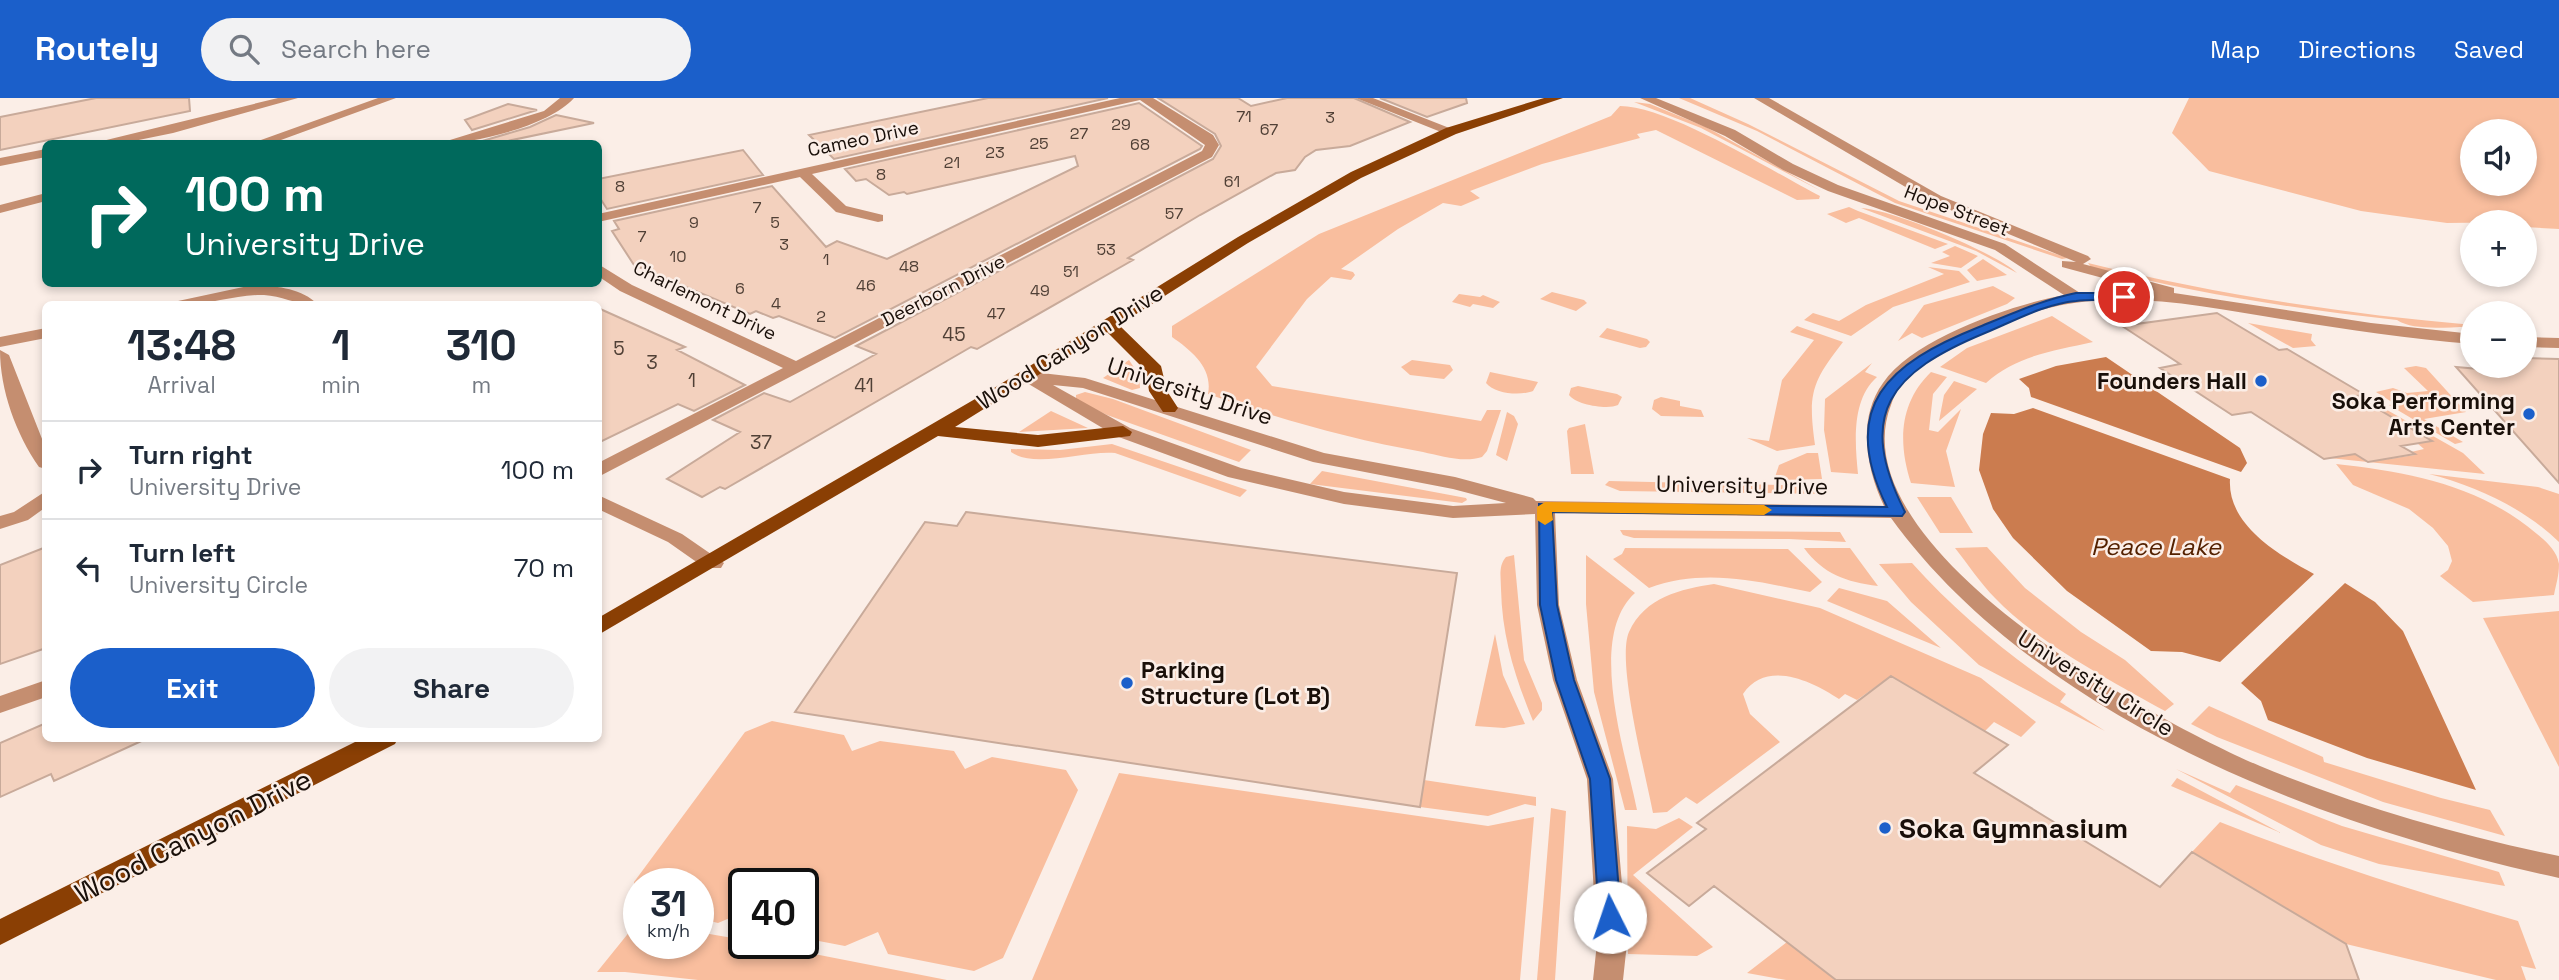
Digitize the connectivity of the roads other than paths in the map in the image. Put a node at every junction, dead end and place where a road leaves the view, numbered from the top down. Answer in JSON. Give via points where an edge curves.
{"nodes":[{"id":1,"x":292,"y":98,"type":"edge"},
{"id":2,"x":390,"y":98,"type":"edge"},
{"id":3,"x":568,"y":98,"type":"edge"},
{"id":4,"x":1136,"y":98,"type":"edge"},
{"id":5,"x":1145,"y":98,"type":"edge"},
{"id":6,"x":1362,"y":98,"type":"edge"},
{"id":7,"x":1557,"y":98,"type":"edge"},
{"id":8,"x":1646,"y":98,"type":"edge"},
{"id":9,"x":1665,"y":98,"type":"edge"},
{"id":10,"x":1760,"y":98,"type":"edge"},
{"id":11,"x":1451,"y":131,"type":"junction"},
{"id":12,"x":117,"y":140,"type":"edge"},
{"id":13,"x":268,"y":140,"type":"edge"},
{"id":14,"x":457,"y":140,"type":"edge"},
{"id":15,"x":42,"y":154,"type":"edge"},
{"id":16,"x":0,"y":162,"type":"edge"},
{"id":17,"x":801,"y":171,"type":"junction"},
{"id":18,"x":1855,"y":194,"type":"junction"},
{"id":19,"x":42,"y":198,"type":"edge"},
{"id":20,"x":0,"y":209,"type":"edge"},
{"id":21,"x":602,"y":217,"type":"edge"},
{"id":22,"x":878,"y":218,"type":"dead end"},
{"id":23,"x":2000,"y":247,"type":"junction"},
{"id":24,"x":2077,"y":262,"type":"junction"},
{"id":25,"x":602,"y":272,"type":"edge"},
{"id":26,"x":2076,"y":297,"type":"junction"},
{"id":27,"x":2190,"y":299,"type":"junction"},
{"id":28,"x":202,"y":301,"type":"edge"},
{"id":29,"x":304,"y":301,"type":"edge"},
{"id":30,"x":1107,"y":323,"type":"junction"},
{"id":31,"x":42,"y":334,"type":"edge"},
{"id":32,"x":2460,"y":337,"type":"edge"},
{"id":33,"x":0,"y":342,"type":"edge"},
{"id":34,"x":2537,"y":342,"type":"edge"},
{"id":35,"x":2559,"y":343,"type":"edge"},
{"id":36,"x":0,"y":355,"type":"edge"},
{"id":37,"x":795,"y":367,"type":"junction"},
{"id":38,"x":1024,"y":376,"type":"junction"},
{"id":39,"x":1169,"y":408,"type":"junction"},
{"id":40,"x":934,"y":430,"type":"junction"},
{"id":41,"x":1122,"y":432,"type":"junction"},
{"id":42,"x":42,"y":457,"type":"edge"},
{"id":43,"x":602,"y":469,"type":"edge"},
{"id":44,"x":42,"y":501,"type":"edge"},
{"id":45,"x":602,"y":503,"type":"edge"},
{"id":46,"x":1545,"y":507,"type":"junction"},
{"id":47,"x":1897,"y":512,"type":"junction"},
{"id":48,"x":0,"y":523,"type":"edge"},
{"id":49,"x":713,"y":563,"type":"junction"},
{"id":50,"x":602,"y":626,"type":"edge"},
{"id":51,"x":42,"y":689,"type":"edge"},
{"id":52,"x":0,"y":705,"type":"edge"},
{"id":53,"x":378,"y":742,"type":"edge"},
{"id":54,"x":2559,"y":867,"type":"edge"},
{"id":55,"x":0,"y":933,"type":"edge"},
{"id":56,"x":1608,"y":980,"type":"edge"}],
"edges":[{"from":1,"to":12,"type":"street"},
{"from":2,"to":13,"type":"street"},
{"from":3,"to":14,"type":"street","via":[[548,114]]},
{"from":4,"to":17,"type":"street","name":"Cameo Drive"},
{"from":5,"to":37,"type":"street","name":"Deerborn Drive","via":[[1208,138],[1212,145],[1207,154]]},
{"from":6,"to":11,"type":"street"},
{"from":7,"to":11,"type":"main road","name":"Wood Canyon Drive"},
{"from":8,"to":18,"type":"street","name":"Hope Street","via":[[1730,133],[1816,181]]},
{"from":9,"to":18,"type":"street","name":"Hope Street","via":[[1747,133]]},
{"from":10,"to":24,"type":"street","via":[[1936,199]]},
{"from":11,"to":30,"type":"main road","name":"Wood Canyon Drive","via":[[1356,175]]},
{"from":15,"to":16,"type":"street"},
{"from":17,"to":21,"type":"street","name":"Cameo Drive"},
{"from":17,"to":22,"type":"street","via":[[841,209]]},
{"from":18,"to":23,"type":"street","name":"Hope Street"},
{"from":19,"to":20,"type":"street"},
{"from":23,"to":24,"type":"street"},
{"from":23,"to":26,"type":"street","name":"Hope Street"},
{"from":24,"to":27,"type":"street"},
{"from":25,"to":37,"type":"street","name":"Charlemont Drive","via":[[626,288]]},
{"from":26,"to":27,"type":"street","name":"University Circle"},
{"from":26,"to":47,"type":"street","name":"University Circle","via":[[1955,340],[1926,355],[1891,384],[1876,417],[1874,435],[1885,489]]},
{"from":27,"to":32,"type":"street","name":"University Circle"},
{"from":28,"to":29,"type":"street","via":[[268,290],[290,293]]},
{"from":30,"to":38,"type":"main road","name":"Wood Canyon Drive"},
{"from":30,"to":39,"type":"main road","via":[[1155,370],[1158,391]]},
{"from":31,"to":33,"type":"street"},
{"from":34,"to":35,"type":"street"},
{"from":36,"to":42,"type":"street"},
{"from":37,"to":43,"type":"street","name":"Deerborn Drive"},
{"from":38,"to":39,"type":"street","name":"University Drive","via":[[1085,383]]},
{"from":38,"to":40,"type":"main road","name":"Wood Canyon Drive"},
{"from":38,"to":41,"type":"street","name":"University Drive"},
{"from":39,"to":46,"type":"street","name":"University Drive","via":[[1320,458],[1455,483]]},
{"from":40,"to":41,"type":"main road","via":[[1038,442]]},
{"from":40,"to":49,"type":"main road","name":"Wood Canyon Drive"},
{"from":41,"to":46,"type":"street","name":"University Drive","via":[[1235,473],[1344,498],[1452,512]]},
{"from":44,"to":48,"type":"street"},
{"from":45,"to":49,"type":"street","via":[[675,538]]},
{"from":46,"to":47,"type":"street","name":"University Drive"},
{"from":46,"to":56,"type":"street","via":[[1548,605],[1565,680],[1600,779],[1612,943]]},
{"from":47,"to":54,"type":"street","name":"University Circle","via":[[1937,561],[2034,648],[2163,727],[2252,773],[2367,815]]},
{"from":49,"to":50,"type":"main road","name":"Wood Canyon Drive"},
{"from":51,"to":52,"type":"street"},
{"from":53,"to":55,"type":"main road","name":"Wood Canyon Drive"}]}
